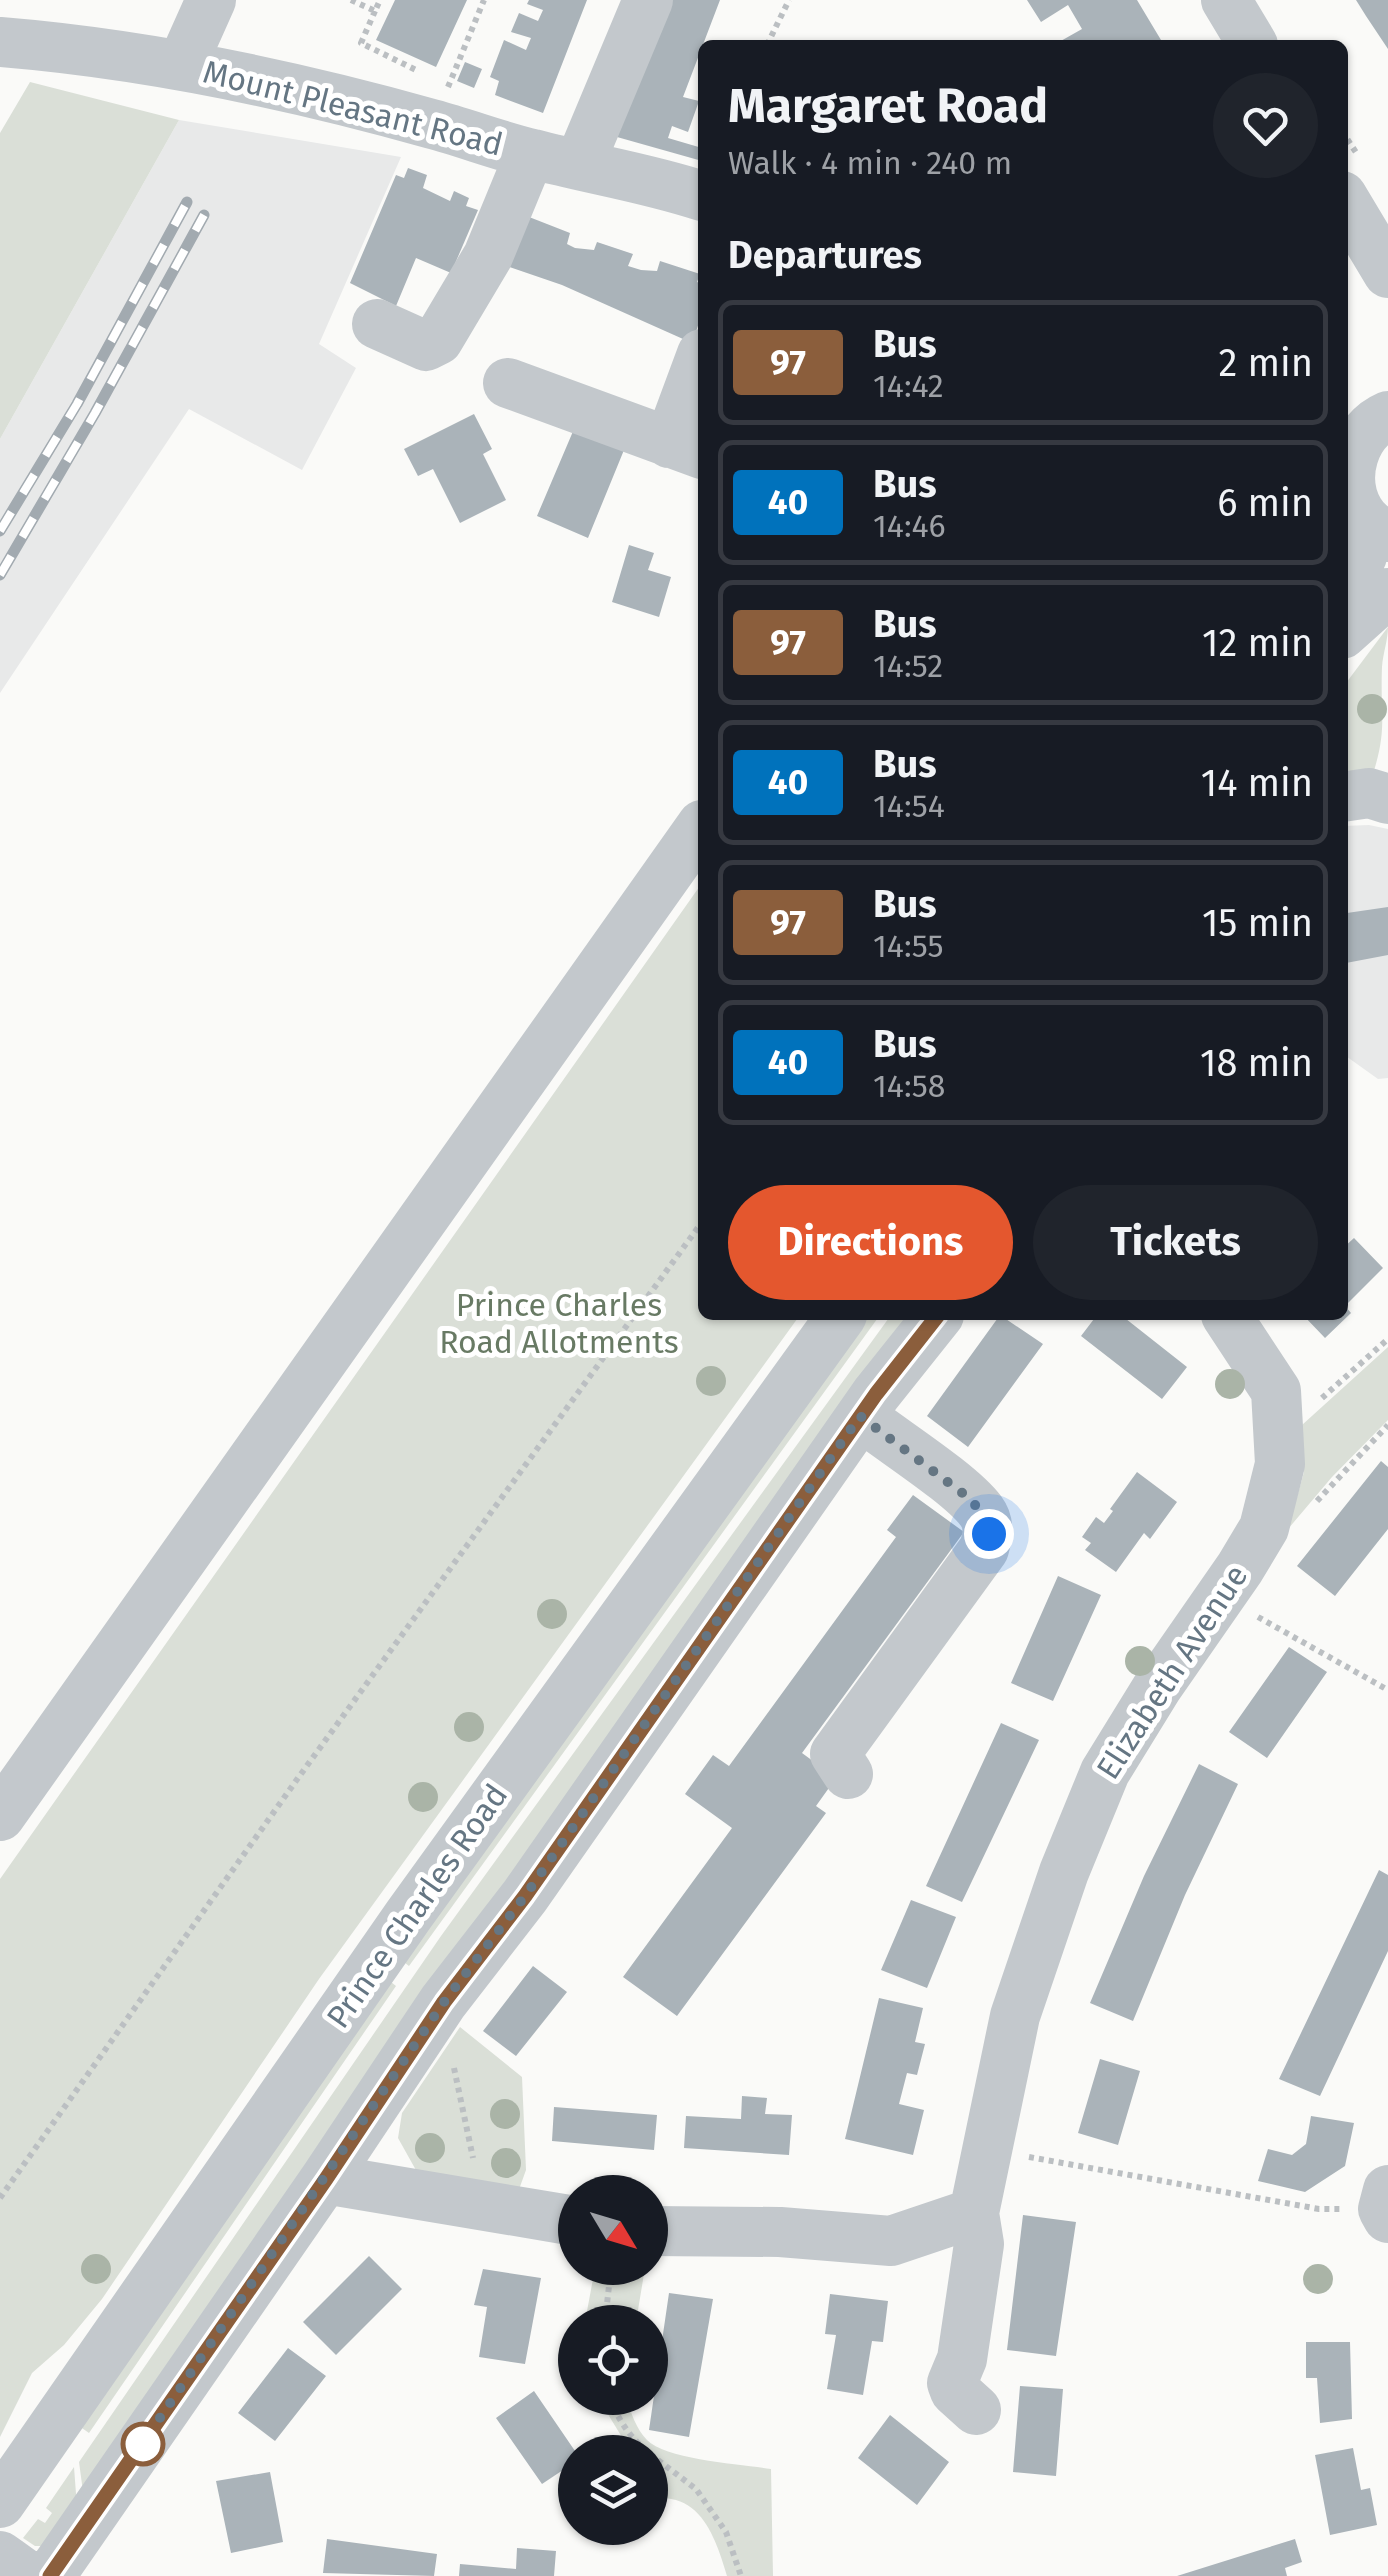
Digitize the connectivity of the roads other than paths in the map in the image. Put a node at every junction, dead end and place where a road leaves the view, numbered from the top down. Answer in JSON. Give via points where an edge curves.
{"nodes":[{"id":1,"x":211,"y":0,"type":"edge"},
{"id":2,"x":648,"y":0,"type":"edge"},
{"id":3,"x":1226,"y":0,"type":"edge"},
{"id":4,"x":1250,"y":40,"type":"edge"},
{"id":5,"x":0,"y":42,"type":"edge"},
{"id":6,"x":182,"y":65,"type":"junction"},
{"id":7,"x":530,"y":154,"type":"junction"},
{"id":8,"x":579,"y":165,"type":"junction"},
{"id":9,"x":698,"y":195,"type":"edge"},
{"id":10,"x":1348,"y":206,"type":"edge"},
{"id":11,"x":1388,"y":273,"type":"edge"},
{"id":12,"x":376,"y":324,"type":"dead end"},
{"id":13,"x":698,"y":378,"type":"edge"},
{"id":14,"x":508,"y":382,"type":"dead end"},
{"id":15,"x":1365,"y":427,"type":"edge"},
{"id":16,"x":686,"y":449,"type":"edge"},
{"id":17,"x":1363,"y":512,"type":"edge"},
{"id":18,"x":1348,"y":583,"type":"edge"},
{"id":19,"x":1388,"y":593,"type":"edge"},
{"id":20,"x":1348,"y":629,"type":"edge"},
{"id":21,"x":1348,"y":796,"type":"edge"},
{"id":22,"x":1388,"y":799,"type":"edge"},
{"id":23,"x":698,"y":831,"type":"edge"},
{"id":24,"x":838,"y":1320,"type":"edge"},
{"id":25,"x":934,"y":1320,"type":"edge"},
{"id":26,"x":1229,"y":1320,"type":"edge"},
{"id":27,"x":860,"y":1416,"type":"junction"},
{"id":28,"x":848,"y":1774,"type":"dead end"},
{"id":29,"x":0,"y":1816,"type":"edge"},
{"id":30,"x":326,"y":2179,"type":"junction"},
{"id":31,"x":974,"y":2212,"type":"junction"},
{"id":32,"x":558,"y":2218,"type":"edge"},
{"id":33,"x":668,"y":2231,"type":"edge"},
{"id":34,"x":976,"y":2410,"type":"dead end"},
{"id":35,"x":0,"y":2504,"type":"edge"},
{"id":36,"x":0,"y":2556,"type":"edge"},
{"id":37,"x":28,"y":2576,"type":"edge"},
{"id":38,"x":50,"y":2576,"type":"edge"}],
"edges":[{"from":1,"to":6,"type":"street"},
{"from":2,"to":8,"type":"street"},
{"from":3,"to":4,"type":"street"},
{"from":5,"to":6,"type":"street","name":"Mount Pleasant Road"},
{"from":6,"to":7,"type":"street","name":"Mount Pleasant Road","via":[[440,105]]},
{"from":7,"to":8,"type":"street","name":"Mount Pleasant Road"},
{"from":7,"to":12,"type":"street","via":[[488,256],[438,340],[426,346]]},
{"from":8,"to":9,"type":"street","name":"Mount Pleasant Road"},
{"from":10,"to":11,"type":"street"},
{"from":13,"to":16,"type":"street"},
{"from":14,"to":16,"type":"street"},
{"from":15,"to":17,"type":"street","via":[[1350,474]]},
{"from":17,"to":18,"type":"street","via":[[1362,556]]},
{"from":19,"to":20,"type":"street"},
{"from":21,"to":22,"type":"street"},
{"from":23,"to":29,"type":"street"},
{"from":24,"to":35,"type":"street","name":"Prince Charles Road","via":[[408,1916]]},
{"from":25,"to":27,"type":"street"},
{"from":26,"to":31,"type":"street","name":"Elizabeth Avenue","via":[[1276,1392],[1280,1464],[1264,1528],[1098,1788],[1015,2016]]},
{"from":27,"to":28,"type":"street","via":[[965,1495],[983,1513],[989,1534],[834,1754]]},
{"from":27,"to":30,"type":"street"},
{"from":30,"to":32,"type":"street"},
{"from":30,"to":38,"type":"street"},
{"from":31,"to":33,"type":"street","via":[[891,2241]]},
{"from":31,"to":34,"type":"street","name":"Elizabeth Avenue","via":[[979,2244],[962,2358],[952,2383]]},
{"from":36,"to":37,"type":"street"}]}
